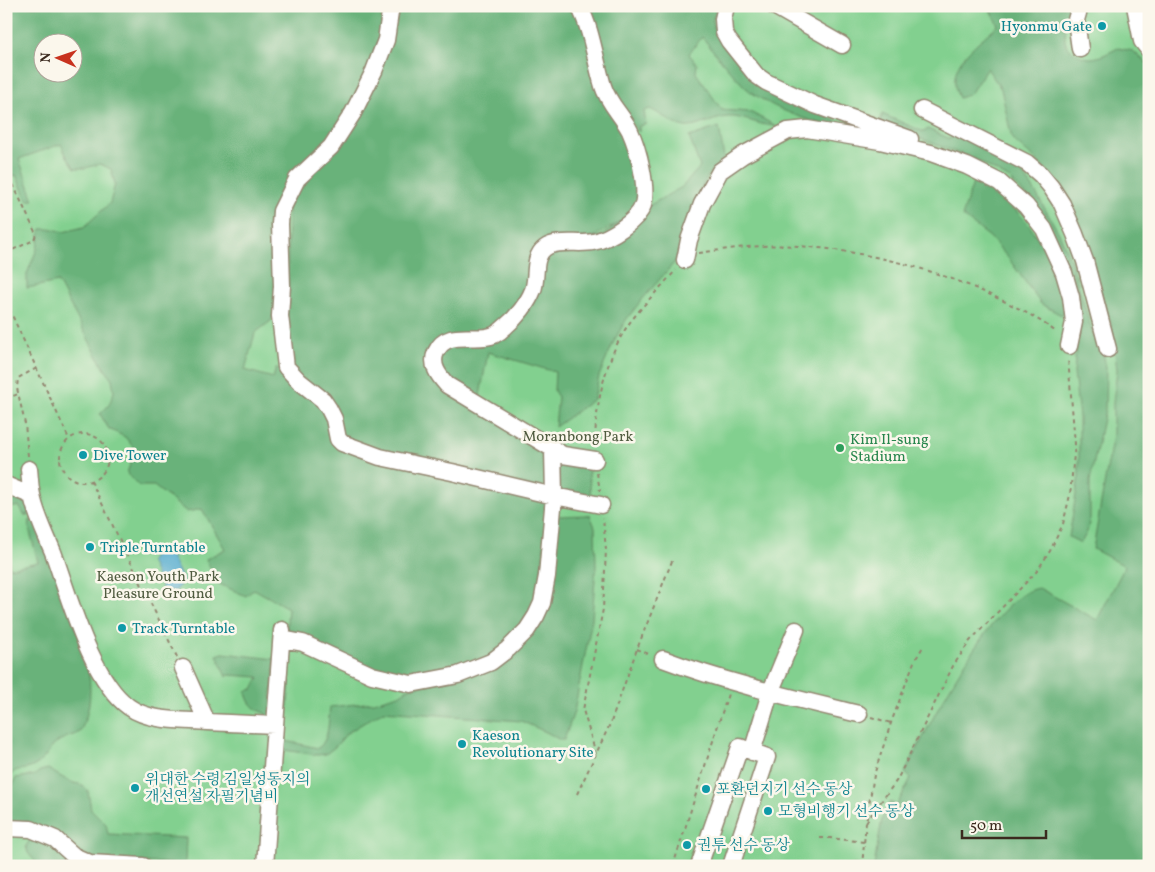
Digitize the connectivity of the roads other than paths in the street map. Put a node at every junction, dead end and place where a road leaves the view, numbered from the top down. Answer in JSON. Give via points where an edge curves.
{"nodes":[{"id":1,"x":391,"y":6,"type":"edge"},
{"id":2,"x":580,"y":6,"type":"edge"},
{"id":3,"x":726,"y":6,"type":"edge"},
{"id":4,"x":774,"y":6,"type":"edge"},
{"id":5,"x":1080,"y":6,"type":"edge"},
{"id":6,"x":1136,"y":6,"type":"edge"},
{"id":7,"x":842,"y":45,"type":"dead end"},
{"id":8,"x":1080,"y":50,"type":"dead end"},
{"id":9,"x":1149,"y":50,"type":"edge"},
{"id":10,"x":922,"y":110,"type":"dead end"},
{"id":11,"x":931,"y":153,"type":"junction"},
{"id":12,"x":692,"y":256,"type":"road end"},
{"id":13,"x":1069,"y":346,"type":"road end"},
{"id":14,"x":1108,"y":349,"type":"dead end"},
{"id":15,"x":553,"y":448,"type":"junction"},
{"id":16,"x":595,"y":460,"type":"road end"},
{"id":17,"x":30,"y":469,"type":"road end"},
{"id":18,"x":6,"y":485,"type":"edge"},
{"id":19,"x":32,"y":496,"type":"junction"},
{"id":20,"x":554,"y":496,"type":"junction"},
{"id":21,"x":601,"y":505,"type":"road end"},
{"id":22,"x":796,"y":630,"type":"dead end"},
{"id":23,"x":663,"y":659,"type":"dead end"},
{"id":24,"x":182,"y":668,"type":"road end"},
{"id":25,"x":770,"y":693,"type":"junction"},
{"id":26,"x":859,"y":714,"type":"dead end"},
{"id":27,"x":207,"y":722,"type":"junction"},
{"id":28,"x":275,"y":725,"type":"junction"},
{"id":29,"x":752,"y":752,"type":"junction"},
{"id":30,"x":6,"y":828,"type":"edge"},
{"id":31,"x":143,"y":866,"type":"edge"},
{"id":32,"x":265,"y":866,"type":"edge"},
{"id":33,"x":699,"y":866,"type":"edge"},
{"id":34,"x":731,"y":866,"type":"edge"}],
"edges":[{"from":1,"to":20,"type":"lane","via":[[386,40],[353,113],[331,146],[297,178],[281,211],[280,316],[286,367],[329,408],[342,443],[380,457]]},
{"from":2,"to":15,"type":"lane","via":[[603,87],[630,131],[643,176],[645,192],[642,206],[623,228],[602,240],[545,247],[536,263],[533,291],[514,320],[494,335],[447,340],[438,346],[434,355],[437,374],[447,385]]},
{"from":3,"to":11,"type":"lane","via":[[724,32],[756,75],[815,105],[910,138]]},
{"from":4,"to":7,"type":"lane"},
{"from":5,"to":8,"type":"lane","via":[[1076,20]]},
{"from":6,"to":9,"type":"lane","via":[[1142,41]]},
{"from":10,"to":14,"type":"lane","via":[[1027,163],[1051,187],[1062,204],[1082,252]]},
{"from":11,"to":12,"type":"lane","via":[[806,129],[788,132],[720,171],[702,204],[689,240]]},
{"from":11,"to":13,"type":"lane","via":[[999,182],[1037,218],[1064,273],[1071,298],[1074,322]]},
{"from":15,"to":16,"type":"lane","via":[[563,455]]},
{"from":15,"to":20,"type":"lane"},
{"from":17,"to":19,"type":"lane"},
{"from":18,"to":19,"type":"lane"},
{"from":19,"to":27,"type":"lane","via":[[87,646],[113,692],[130,708],[149,716]]},
{"from":20,"to":21,"type":"lane"},
{"from":20,"to":28,"type":"lane","via":[[548,576],[542,603],[527,630],[508,649],[491,662],[458,675],[411,684],[372,675],[282,634]]},
{"from":22,"to":25,"type":"lane"},
{"from":23,"to":25,"type":"lane"},
{"from":24,"to":27,"type":"lane"},
{"from":25,"to":26,"type":"lane"},
{"from":25,"to":29,"type":"lane"},
{"from":27,"to":28,"type":"lane"},
{"from":28,"to":32,"type":"lane"},
{"from":29,"to":33,"type":"lane","via":[[740,747]]},
{"from":29,"to":34,"type":"lane","via":[[767,757]]},
{"from":30,"to":31,"type":"lane","via":[[31,830],[55,839],[74,856],[90,863]]}]}
